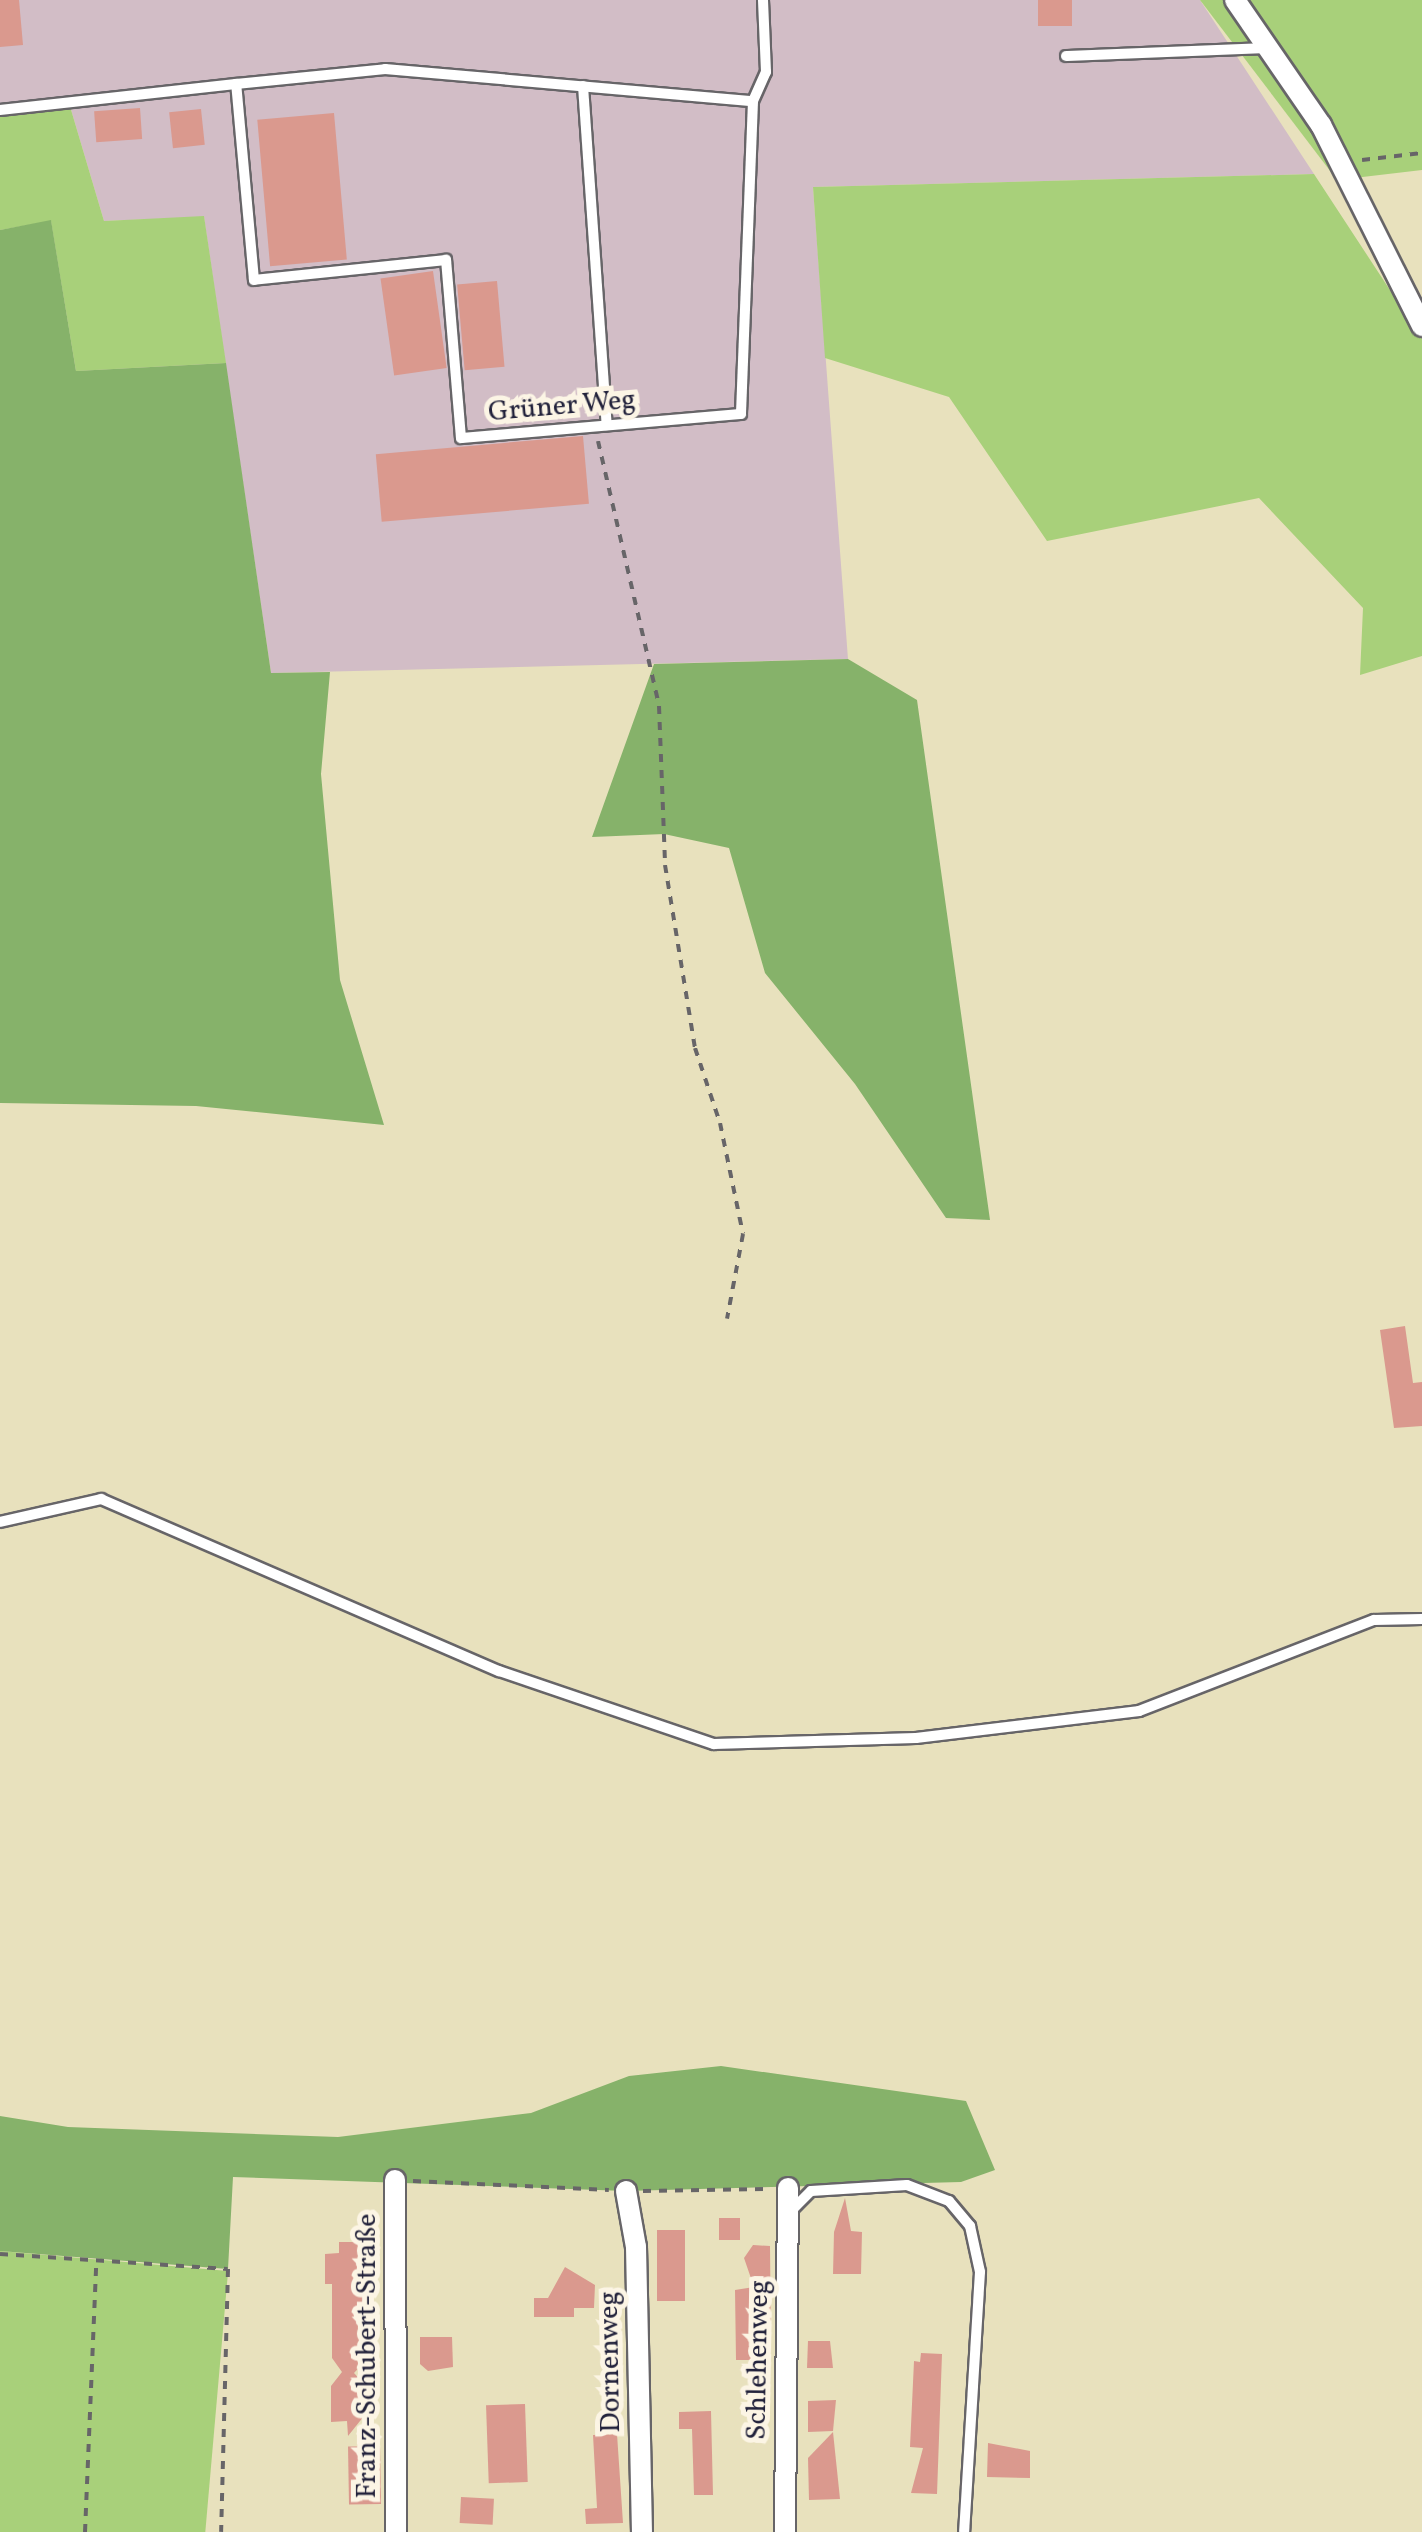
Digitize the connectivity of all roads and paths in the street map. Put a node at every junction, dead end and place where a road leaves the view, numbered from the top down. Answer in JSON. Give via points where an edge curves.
{"nodes":[{"id":1,"x":763,"y":0,"type":"edge"},
{"id":2,"x":1241,"y":2,"type":"edge"},
{"id":3,"x":1268,"y":48,"type":"junction"},
{"id":4,"x":1066,"y":56,"type":"dead end"},
{"id":5,"x":236,"y":84,"type":"junction"},
{"id":6,"x":583,"y":86,"type":"junction"},
{"id":7,"x":752,"y":101,"type":"junction"},
{"id":8,"x":0,"y":110,"type":"edge"},
{"id":9,"x":1422,"y":154,"type":"edge"},
{"id":10,"x":1339,"y":162,"type":"junction"},
{"id":11,"x":1422,"y":326,"type":"edge"},
{"id":12,"x":601,"y":426,"type":"junction"},
{"id":13,"x":727,"y":1319,"type":"dead end"},
{"id":14,"x":0,"y":1522,"type":"edge"},
{"id":15,"x":1422,"y":1619,"type":"edge"},
{"id":16,"x":395,"y":2180,"type":"joint"},
{"id":17,"x":788,"y":2188,"type":"joint"},
{"id":18,"x":626,"y":2191,"type":"junction"},
{"id":19,"x":788,"y":2214,"type":"junction"},
{"id":20,"x":0,"y":2254,"type":"edge"},
{"id":21,"x":96,"y":2264,"type":"junction"},
{"id":22,"x":84,"y":2532,"type":"edge"},
{"id":23,"x":221,"y":2532,"type":"edge"},
{"id":24,"x":396,"y":2532,"type":"edge"},
{"id":25,"x":642,"y":2532,"type":"edge"},
{"id":26,"x":785,"y":2532,"type":"edge"},
{"id":27,"x":964,"y":2532,"type":"edge"}],
"edges":[{"from":1,"to":7,"type":"lane","name":"Grüner Weg","via":[[766,72]]},
{"from":2,"to":3,"type":"street"},
{"from":3,"to":4,"type":"lane"},
{"from":3,"to":10,"type":"street"},
{"from":5,"to":6,"type":"lane","via":[[386,68]]},
{"from":5,"to":8,"type":"lane"},
{"from":5,"to":12,"type":"lane","name":"Grüner Weg","via":[[254,280],[446,260],[461,438]]},
{"from":6,"to":7,"type":"lane"},
{"from":6,"to":12,"type":"lane"},
{"from":7,"to":12,"type":"lane","name":"Grüner Weg","via":[[741,414]]},
{"from":9,"to":10,"type":"path"},
{"from":10,"to":11,"type":"street"},
{"from":12,"to":13,"type":"path","via":[[659,706],[665,865],[695,1048],[720,1123],[743,1234]]},
{"from":14,"to":15,"type":"lane","via":[[100,1499],[499,1672],[714,1744],[916,1738],[1138,1711],[1374,1620]]},
{"from":16,"to":18,"type":"path"},
{"from":16,"to":24,"type":"street","name":"Franz-Schubert-Straße"},
{"from":17,"to":18,"type":"path"},
{"from":17,"to":19,"type":"street","name":"Schlehenweg"},
{"from":18,"to":25,"type":"street","name":"Dornenweg","via":[[636,2247]]},
{"from":19,"to":26,"type":"street","name":"Schlehenweg"},
{"from":19,"to":27,"type":"lane","via":[[811,2190],[907,2185],[950,2201],[970,2226],[980,2272]]},
{"from":20,"to":21,"type":"path"},
{"from":21,"to":22,"type":"path"},
{"from":21,"to":23,"type":"path","via":[[228,2269]]}]}
